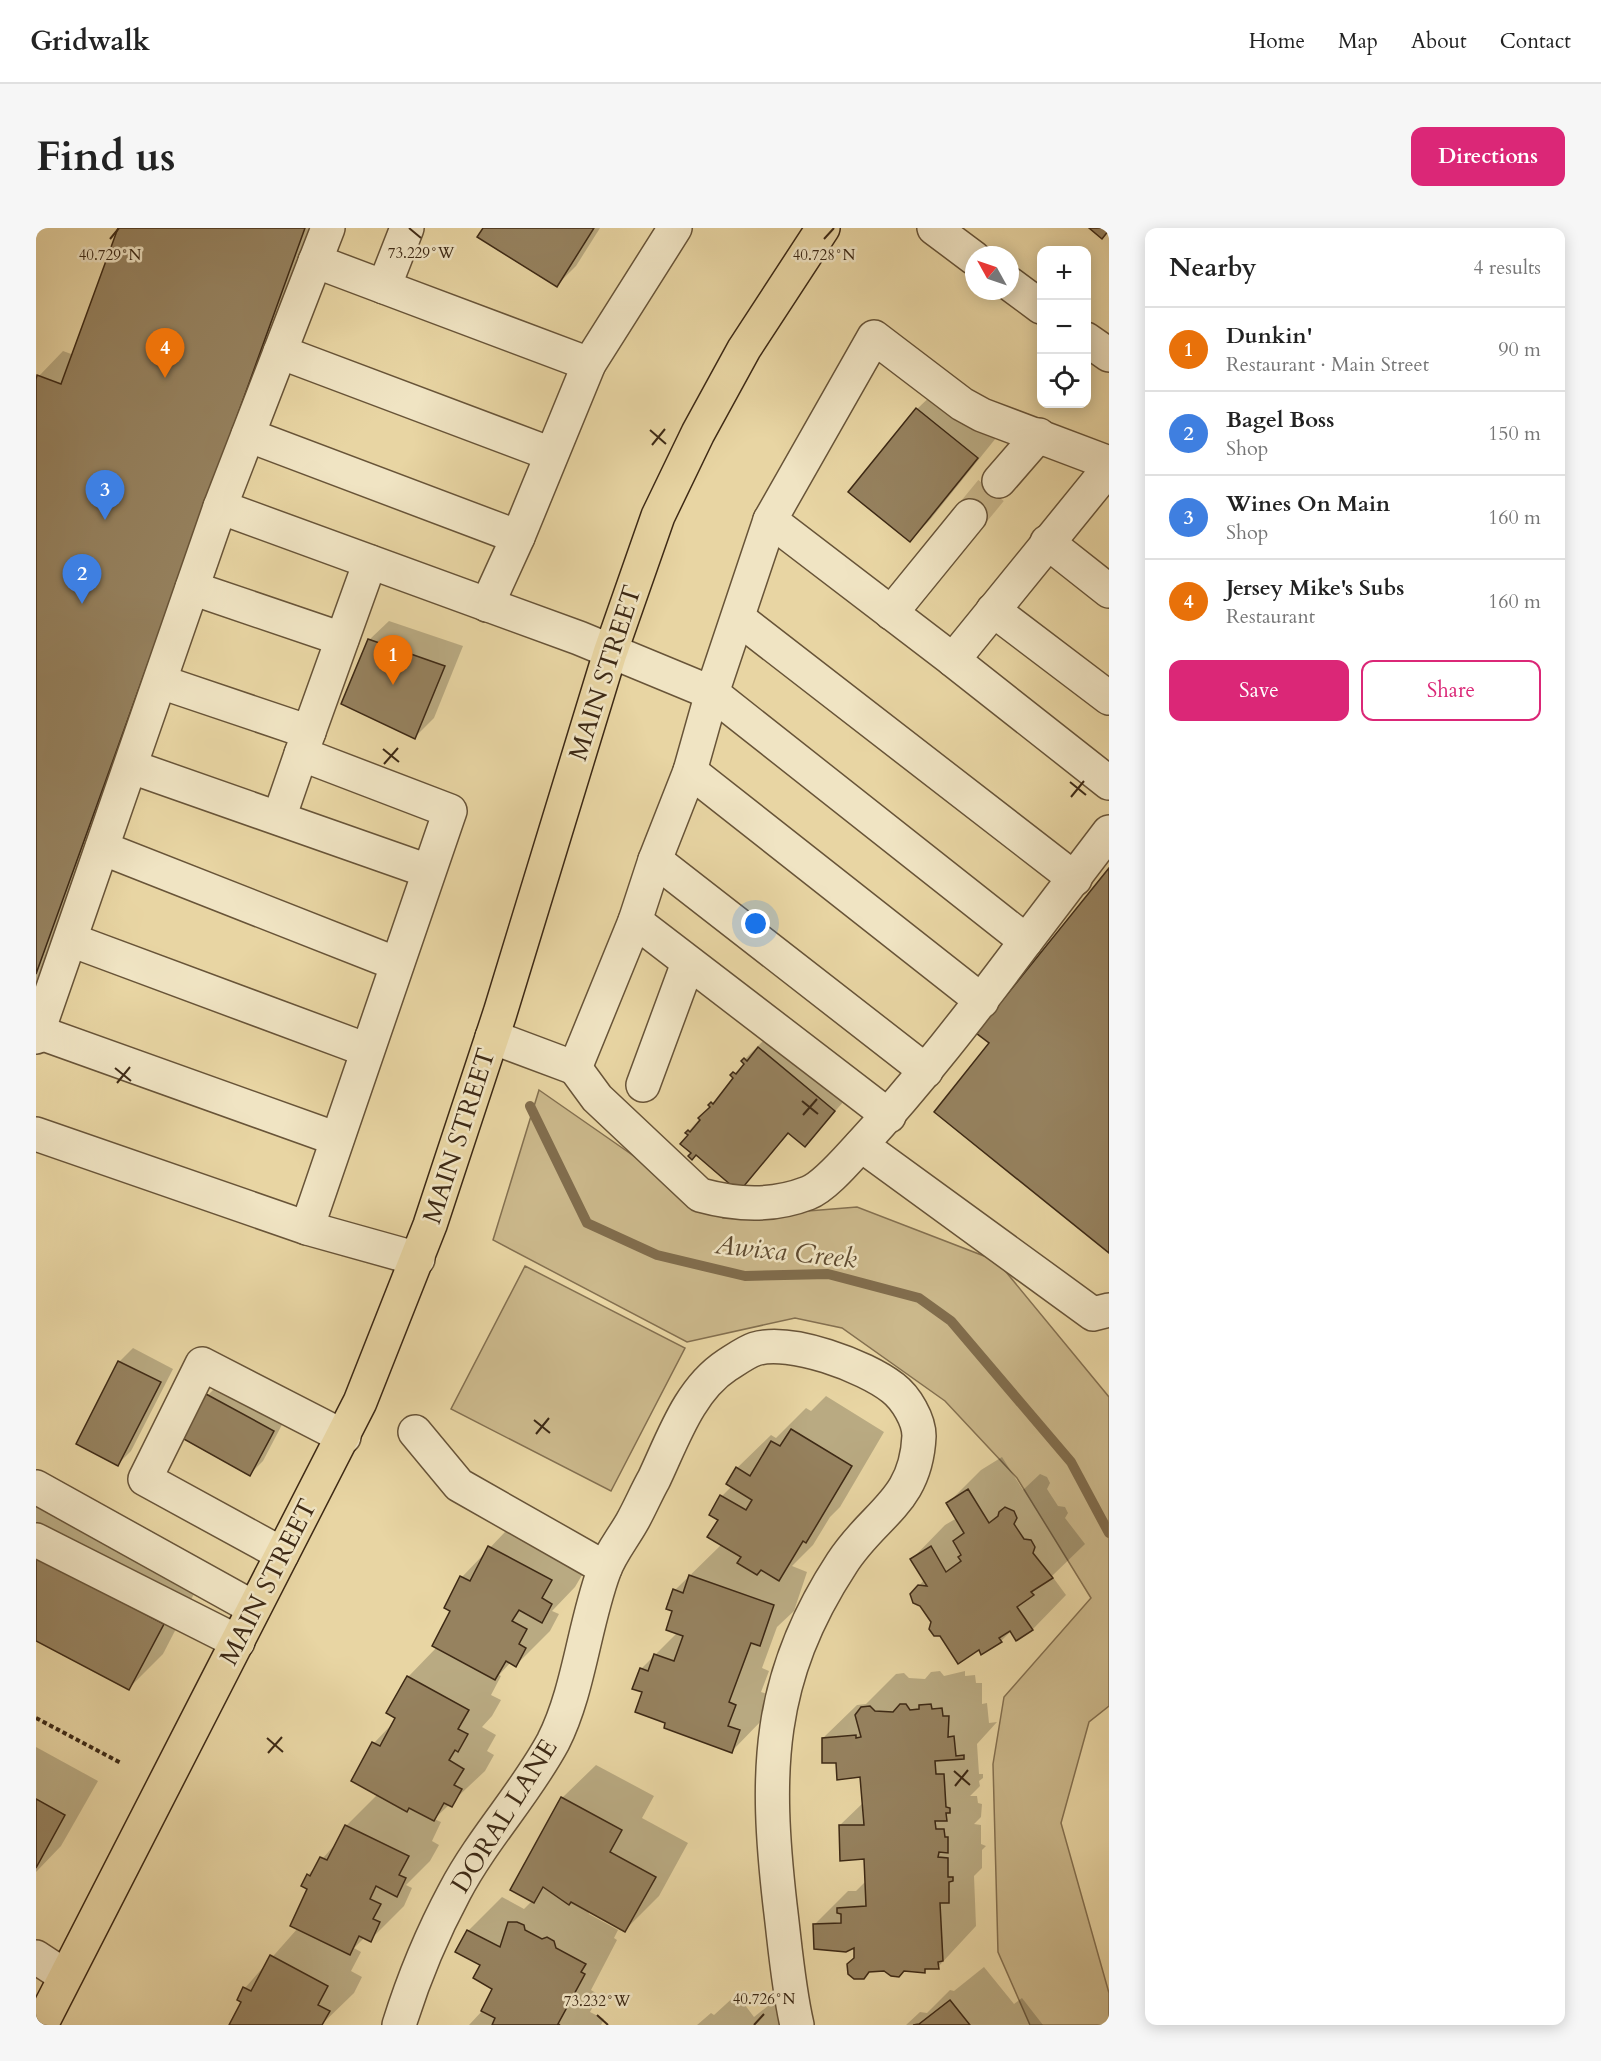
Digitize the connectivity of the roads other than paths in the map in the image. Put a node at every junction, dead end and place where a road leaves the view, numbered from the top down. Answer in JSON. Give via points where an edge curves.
{"nodes":[{"id":1,"x":328,"y":228,"type":"edge"},
{"id":2,"x":407,"y":228,"type":"edge"},
{"id":3,"x":823,"y":228,"type":"edge"},
{"id":4,"x":934,"y":228,"type":"edge"},
{"id":5,"x":670,"y":230,"type":"edge"},
{"id":6,"x":965,"y":251,"type":"edge"},
{"id":7,"x":315,"y":261,"type":"junction"},
{"id":8,"x":384,"y":287,"type":"junction"},
{"id":9,"x":1019,"y":291,"type":"edge"},
{"id":10,"x":1037,"y":304,"type":"edge"},
{"id":11,"x":280,"y":352,"type":"junction"},
{"id":12,"x":589,"y":364,"type":"junction"},
{"id":13,"x":248,"y":435,"type":"junction"},
{"id":14,"x":1039,"y":435,"type":"junction"},
{"id":15,"x":551,"y":454,"type":"junction"},
{"id":16,"x":1109,"y":463,"type":"edge"},
{"id":17,"x":1109,"y":468,"type":"edge"},
{"id":18,"x":999,"y":481,"type":"tunnel mouth"},
{"id":19,"x":220,"y":507,"type":"junction"},
{"id":20,"x":970,"y":516,"type":"tunnel mouth"},
{"id":21,"x":770,"y":520,"type":"junction"},
{"id":22,"x":518,"y":537,"type":"junction"},
{"id":23,"x":1047,"y":542,"type":"junction"},
{"id":24,"x":370,"y":562,"type":"junction"},
{"id":25,"x":192,"y":588,"type":"junction"},
{"id":26,"x":1109,"y":591,"type":"edge"},
{"id":27,"x":487,"y":605,"type":"junction"},
{"id":28,"x":993,"y":610,"type":"junction"},
{"id":29,"x":891,"y":613,"type":"junction"},
{"id":30,"x":738,"y":618,"type":"junction"},
{"id":31,"x":342,"y":639,"type":"junction"},
{"id":32,"x":610,"y":653,"type":"junction"},
{"id":33,"x":953,"y":660,"type":"junction"},
{"id":34,"x":161,"y":682,"type":"junction"},
{"id":35,"x":712,"y":693,"type":"junction"},
{"id":36,"x":1109,"y":698,"type":"edge"},
{"id":37,"x":305,"y":743,"type":"junction"},
{"id":38,"x":132,"y":767,"type":"junction"},
{"id":39,"x":690,"y":771,"type":"junction"},
{"id":40,"x":1109,"y":783,"type":"edge"},
{"id":41,"x":279,"y":818,"type":"junction"},
{"id":42,"x":1109,"y":832,"type":"edge"},
{"id":43,"x":102,"y":848,"type":"junction"},
{"id":44,"x":655,"y":860,"type":"junction"},
{"id":45,"x":428,"y":871,"type":"junction"},
{"id":46,"x":1075,"y":879,"type":"junction"},
{"id":47,"x":636,"y":921,"type":"junction"},
{"id":48,"x":70,"y":940,"type":"junction"},
{"id":49,"x":1026,"y":941,"type":"junction"},
{"id":50,"x":688,"y":963,"type":"junction"},
{"id":51,"x":397,"y":964,"type":"junction"},
{"id":52,"x":982,"y":1001,"type":"junction"},
{"id":53,"x":37,"y":1034,"type":"edge"},
{"id":54,"x":492,"y":1038,"type":"junction"},
{"id":55,"x":367,"y":1050,"type":"junction"},
{"id":56,"x":575,"y":1068,"type":"junction"},
{"id":57,"x":926,"y":1071,"type":"junction"},
{"id":58,"x":643,"y":1085,"type":"dead end"},
{"id":59,"x":889,"y":1116,"type":"junction"},
{"id":60,"x":36,"y":1134,"type":"edge"},
{"id":61,"x":337,"y":1139,"type":"junction"},
{"id":62,"x":861,"y":1145,"type":"junction"},
{"id":63,"x":307,"y":1228,"type":"junction"},
{"id":64,"x":418,"y":1260,"type":"junction"},
{"id":65,"x":1109,"y":1310,"type":"edge"},
{"id":66,"x":415,"y":1432,"type":"dead end"},
{"id":67,"x":344,"y":1437,"type":"junction"},
{"id":68,"x":36,"y":1487,"type":"edge"},
{"id":69,"x":36,"y":1540,"type":"edge"},
{"id":70,"x":282,"y":1554,"type":"junction"},
{"id":71,"x":605,"y":1568,"type":"junction"},
{"id":72,"x":254,"y":1608,"type":"junction"},
{"id":73,"x":238,"y":1642,"type":"junction"},
{"id":74,"x":36,"y":1957,"type":"edge"},
{"id":75,"x":65,"y":1976,"type":"junction"},
{"id":76,"x":41,"y":2025,"type":"edge"},
{"id":77,"x":399,"y":2025,"type":"edge"},
{"id":78,"x":797,"y":2025,"type":"edge"}],
"edges":[{"from":1,"to":7,"type":"street"},
{"from":2,"to":8,"type":"street"},
{"from":3,"to":32,"type":"main road","name":"MAIN STREET","via":[[744,349],[698,434],[658,516]]},
{"from":4,"to":6,"type":"street"},
{"from":5,"to":12,"type":"street"},
{"from":7,"to":8,"type":"street"},
{"from":7,"to":11,"type":"street"},
{"from":8,"to":12,"type":"street"},
{"from":9,"to":10,"type":"street"},
{"from":11,"to":13,"type":"street"},
{"from":11,"to":15,"type":"street"},
{"from":12,"to":15,"type":"street"},
{"from":13,"to":19,"type":"street"},
{"from":13,"to":22,"type":"street"},
{"from":14,"to":16,"type":"street"},
{"from":14,"to":18,"type":"street"},
{"from":14,"to":21,"type":"street","via":[[962,404],[874,337]]},
{"from":15,"to":22,"type":"street"},
{"from":17,"to":23,"type":"street"},
{"from":19,"to":24,"type":"street"},
{"from":19,"to":25,"type":"street"},
{"from":20,"to":29,"type":"street"},
{"from":21,"to":29,"type":"street"},
{"from":21,"to":30,"type":"street"},
{"from":22,"to":27,"type":"street"},
{"from":23,"to":26,"type":"street"},
{"from":23,"to":28,"type":"street"},
{"from":24,"to":27,"type":"street"},
{"from":24,"to":31,"type":"street"},
{"from":25,"to":31,"type":"street"},
{"from":25,"to":34,"type":"street"},
{"from":27,"to":32,"type":"street"},
{"from":28,"to":33,"type":"street"},
{"from":28,"to":36,"type":"street"},
{"from":29,"to":33,"type":"street"},
{"from":30,"to":35,"type":"street"},
{"from":30,"to":46,"type":"street"},
{"from":31,"to":37,"type":"street"},
{"from":32,"to":35,"type":"street"},
{"from":32,"to":54,"type":"main road","name":"MAIN STREET"},
{"from":33,"to":40,"type":"street"},
{"from":34,"to":37,"type":"street"},
{"from":34,"to":38,"type":"street"},
{"from":35,"to":39,"type":"street"},
{"from":35,"to":49,"type":"street"},
{"from":37,"to":41,"type":"street"},
{"from":37,"to":45,"type":"street","via":[[450,811]]},
{"from":38,"to":41,"type":"street"},
{"from":38,"to":43,"type":"street"},
{"from":39,"to":44,"type":"street"},
{"from":39,"to":52,"type":"street"},
{"from":41,"to":45,"type":"street"},
{"from":42,"to":46,"type":"street"},
{"from":43,"to":48,"type":"street"},
{"from":43,"to":51,"type":"street"},
{"from":44,"to":47,"type":"street"},
{"from":44,"to":57,"type":"street"},
{"from":45,"to":51,"type":"street"},
{"from":46,"to":49,"type":"street"},
{"from":47,"to":50,"type":"street"},
{"from":47,"to":56,"type":"street"},
{"from":48,"to":53,"type":"street"},
{"from":48,"to":55,"type":"street"},
{"from":49,"to":52,"type":"street"},
{"from":50,"to":58,"type":"street"},
{"from":50,"to":59,"type":"street"},
{"from":51,"to":55,"type":"street"},
{"from":52,"to":57,"type":"street"},
{"from":53,"to":61,"type":"street"},
{"from":54,"to":56,"type":"street"},
{"from":54,"to":64,"type":"main road","name":"MAIN STREET"},
{"from":55,"to":61,"type":"street"},
{"from":56,"to":62,"type":"street","via":[[597,1098],[700,1195],[764,1204],[810,1192]]},
{"from":57,"to":59,"type":"street"},
{"from":59,"to":62,"type":"street"},
{"from":60,"to":63,"type":"street"},
{"from":61,"to":63,"type":"street"},
{"from":62,"to":65,"type":"street","via":[[1094,1314]]},
{"from":63,"to":64,"type":"street"},
{"from":64,"to":67,"type":"main road","name":"MAIN STREET"},
{"from":66,"to":71,"type":"street","via":[[459,1485]]},
{"from":67,"to":70,"type":"main road","name":"MAIN STREET"},
{"from":67,"to":70,"type":"street","via":[[202,1364],[145,1479]]},
{"from":68,"to":72,"type":"street"},
{"from":69,"to":73,"type":"street"},
{"from":70,"to":72,"type":"main road","name":"MAIN STREET"},
{"from":71,"to":77,"type":"street","name":"DORAL LANE","via":[[554,1739],[456,1889]]},
{"from":71,"to":78,"type":"street","name":"DORAL LANE","via":[[695,1395],[724,1366],[756,1349],[789,1347],[831,1359],[896,1390],[911,1411],[919,1431],[914,1474],[902,1495],[842,1563],[809,1622],[786,1681],[777,1725],[771,1775],[771,1829]]},
{"from":72,"to":73,"type":"main road","name":"MAIN STREET"},
{"from":73,"to":75,"type":"main road","name":"MAIN STREET"},
{"from":74,"to":75,"type":"street"},
{"from":75,"to":76,"type":"main road","name":"MAIN STREET"}]}
